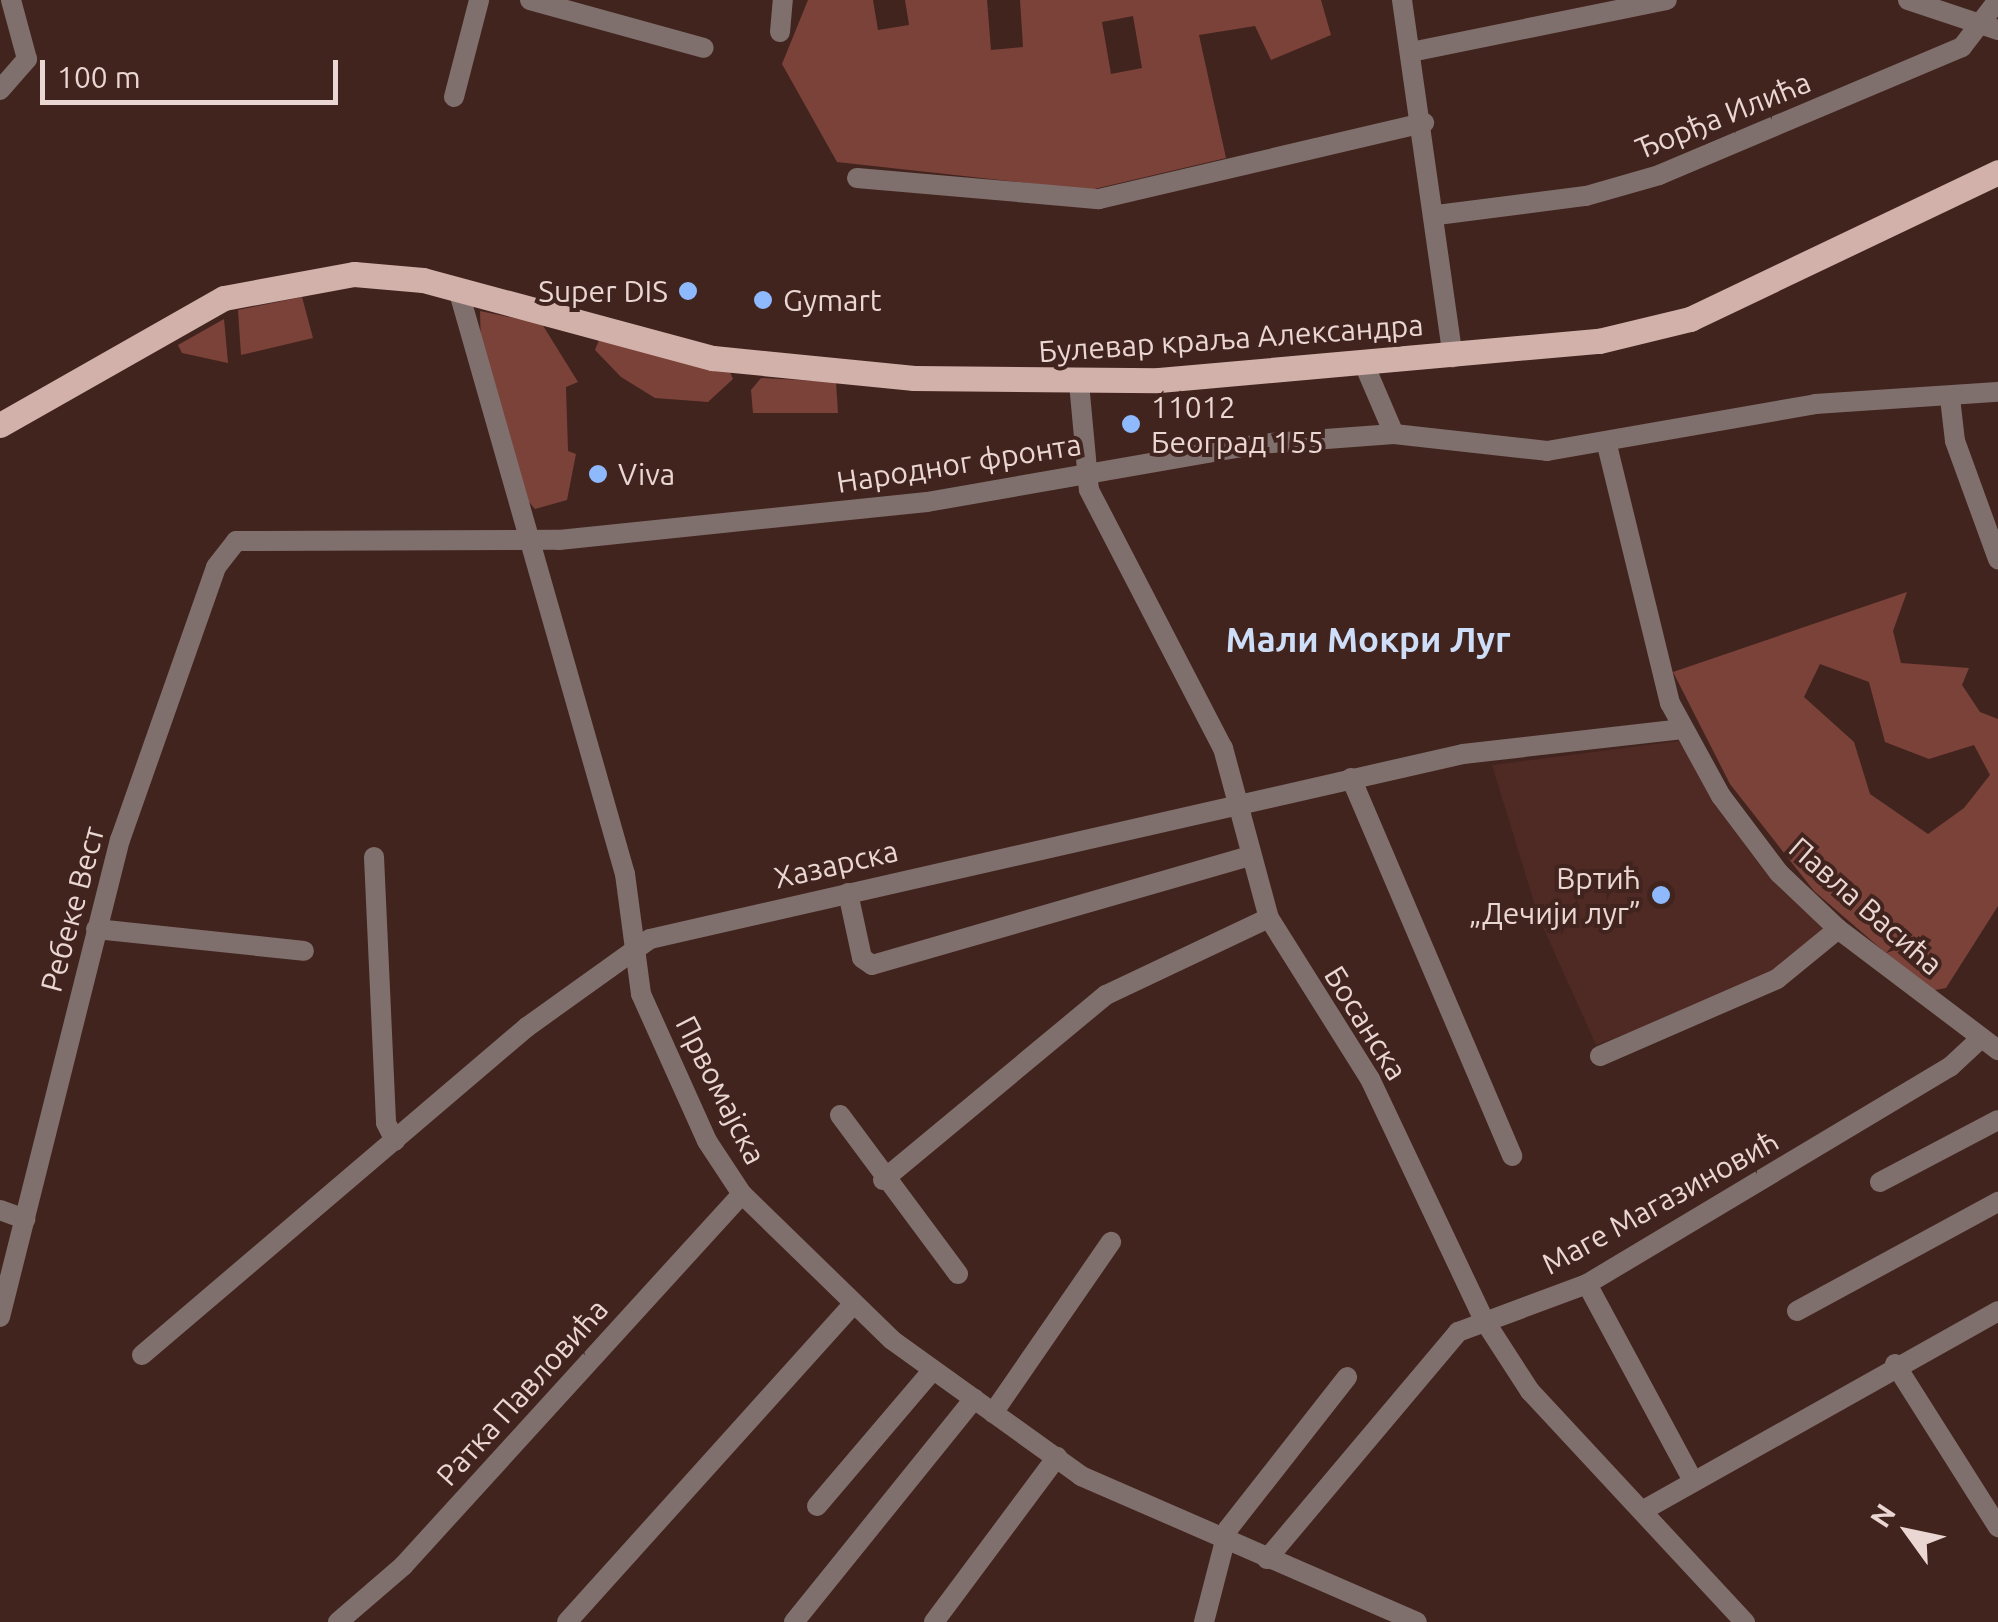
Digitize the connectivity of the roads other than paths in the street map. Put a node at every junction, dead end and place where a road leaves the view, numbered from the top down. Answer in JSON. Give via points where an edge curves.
{"nodes":[{"id":1,"x":12,"y":0,"type":"edge"},
{"id":2,"x":479,"y":0,"type":"edge"},
{"id":3,"x":530,"y":0,"type":"edge"},
{"id":4,"x":783,"y":0,"type":"edge"},
{"id":5,"x":1402,"y":0,"type":"edge"},
{"id":6,"x":1667,"y":0,"type":"edge"},
{"id":7,"x":1908,"y":0,"type":"edge"},
{"id":8,"x":1998,"y":0,"type":"edge"},
{"id":9,"x":1989,"y":26,"type":"edge"},
{"id":10,"x":780,"y":32,"type":"dead end"},
{"id":11,"x":704,"y":48,"type":"dead end"},
{"id":12,"x":1411,"y":52,"type":"junction"},
{"id":13,"x":0,"y":90,"type":"edge"},
{"id":14,"x":454,"y":97,"type":"dead end"},
{"id":15,"x":1424,"y":123,"type":"junction"},
{"id":16,"x":1998,"y":172,"type":"edge"},
{"id":17,"x":857,"y":178,"type":"dead end"},
{"id":18,"x":1437,"y":215,"type":"junction"},
{"id":19,"x":458,"y":289,"type":"junction"},
{"id":20,"x":1453,"y":357,"type":"junction"},
{"id":21,"x":1364,"y":364,"type":"junction"},
{"id":22,"x":1078,"y":384,"type":"junction"},
{"id":23,"x":1998,"y":392,"type":"edge"},
{"id":24,"x":1950,"y":398,"type":"junction"},
{"id":25,"x":0,"y":425,"type":"edge"},
{"id":26,"x":1394,"y":434,"type":"junction"},
{"id":27,"x":1607,"y":445,"type":"junction"},
{"id":28,"x":1086,"y":474,"type":"junction"},
{"id":29,"x":246,"y":536,"type":"joint"},
{"id":30,"x":532,"y":541,"type":"junction"},
{"id":31,"x":1998,"y":560,"type":"edge"},
{"id":32,"x":1681,"y":729,"type":"junction"},
{"id":33,"x":1351,"y":778,"type":"junction"},
{"id":34,"x":1240,"y":806,"type":"junction"},
{"id":35,"x":374,"y":857,"type":"dead end"},
{"id":36,"x":1246,"y":857,"type":"junction"},
{"id":37,"x":848,"y":893,"type":"junction"},
{"id":38,"x":1268,"y":918,"type":"junction"},
{"id":39,"x":1838,"y":928,"type":"junction"},
{"id":40,"x":96,"y":929,"type":"junction"},
{"id":41,"x":634,"y":948,"type":"junction"},
{"id":42,"x":304,"y":951,"type":"dead end"},
{"id":43,"x":1989,"y":1045,"type":"edge"},
{"id":44,"x":1600,"y":1056,"type":"dead end"},
{"id":45,"x":840,"y":1115,"type":"dead end"},
{"id":46,"x":1998,"y":1120,"type":"edge"},
{"id":47,"x":394,"y":1141,"type":"junction"},
{"id":48,"x":1512,"y":1156,"type":"dead end"},
{"id":49,"x":883,"y":1180,"type":"junction"},
{"id":50,"x":1880,"y":1182,"type":"dead end"},
{"id":51,"x":742,"y":1194,"type":"junction"},
{"id":52,"x":1998,"y":1202,"type":"edge"},
{"id":53,"x":0,"y":1210,"type":"edge"},
{"id":54,"x":25,"y":1219,"type":"junction"},
{"id":55,"x":1112,"y":1242,"type":"dead end"},
{"id":56,"x":958,"y":1274,"type":"dead end"},
{"id":57,"x":1587,"y":1284,"type":"junction"},
{"id":58,"x":852,"y":1304,"type":"junction"},
{"id":59,"x":1797,"y":1310,"type":"dead end"},
{"id":60,"x":1998,"y":1310,"type":"edge"},
{"id":61,"x":0,"y":1317,"type":"edge"},
{"id":62,"x":1484,"y":1320,"type":"junction"},
{"id":63,"x":142,"y":1355,"type":"dead end"},
{"id":64,"x":1895,"y":1364,"type":"junction"},
{"id":65,"x":932,"y":1370,"type":"junction"},
{"id":66,"x":1347,"y":1377,"type":"dead end"},
{"id":67,"x":974,"y":1399,"type":"junction"},
{"id":68,"x":993,"y":1413,"type":"junction"},
{"id":69,"x":1056,"y":1458,"type":"junction"},
{"id":70,"x":1692,"y":1476,"type":"junction"},
{"id":71,"x":817,"y":1506,"type":"dead end"},
{"id":72,"x":1642,"y":1511,"type":"junction"},
{"id":73,"x":1998,"y":1527,"type":"edge"},
{"id":74,"x":1222,"y":1541,"type":"junction"},
{"id":75,"x":1267,"y":1559,"type":"junction"},
{"id":76,"x":338,"y":1622,"type":"edge"},
{"id":77,"x":567,"y":1622,"type":"edge"},
{"id":78,"x":794,"y":1622,"type":"edge"},
{"id":79,"x":934,"y":1622,"type":"edge"},
{"id":80,"x":1204,"y":1622,"type":"edge"},
{"id":81,"x":1417,"y":1622,"type":"edge"},
{"id":82,"x":1746,"y":1622,"type":"edge"}],
"edges":[{"from":1,"to":13,"type":"street","via":[[27,59]]},
{"from":2,"to":14,"type":"street"},
{"from":3,"to":11,"type":"street"},
{"from":4,"to":10,"type":"street"},
{"from":5,"to":12,"type":"street"},
{"from":6,"to":12,"type":"street"},
{"from":7,"to":9,"type":"street"},
{"from":8,"to":9,"type":"street","name":"Ђорђа Илића"},
{"from":9,"to":18,"type":"street","name":"Ђорђа Илића","via":[[1962,47],[1659,175],[1586,196]]},
{"from":12,"to":15,"type":"street"},
{"from":15,"to":17,"type":"street","via":[[1099,199]]},
{"from":15,"to":18,"type":"street"},
{"from":16,"to":20,"type":"main road","name":"Булевар краља Александра","via":[[1676,324]]},
{"from":18,"to":20,"type":"street"},
{"from":19,"to":22,"type":"main road","name":"Булевар краља Александра","via":[[752,364]]},
{"from":19,"to":25,"type":"main road","name":"Булевар краља Александра","via":[[369,273],[247,290]]},
{"from":19,"to":30,"type":"street","name":"Првомајска"},
{"from":20,"to":21,"type":"main road","name":"Булевар краља Александра"},
{"from":21,"to":22,"type":"main road","name":"Булевар краља Александра"},
{"from":21,"to":26,"type":"street"},
{"from":22,"to":28,"type":"street","name":"Босанска"},
{"from":23,"to":24,"type":"street","name":"Народног фронта"},
{"from":24,"to":27,"type":"street","name":"Народног фронта","via":[[1815,404]]},
{"from":24,"to":31,"type":"street","via":[[1955,440]]},
{"from":26,"to":27,"type":"street","name":"Народног фронта","via":[[1499,450]]},
{"from":26,"to":28,"type":"street","name":"Народног фронта","via":[[1258,444]]},
{"from":27,"to":32,"type":"street","name":"Павла Васића"},
{"from":28,"to":30,"type":"street","name":"Народног фронта","via":[[927,502]]},
{"from":28,"to":34,"type":"street","name":"Босанска","via":[[1222,748]]},
{"from":29,"to":30,"type":"street","name":"Народног фронта"},
{"from":29,"to":40,"type":"street","name":"Ребеке Вест","via":[[216,566]]},
{"from":30,"to":41,"type":"street","name":"Првомајска","via":[[624,874]]},
{"from":32,"to":33,"type":"street","name":"Хазарска","via":[[1463,754]]},
{"from":32,"to":39,"type":"street","name":"Павла Васића","via":[[1759,850]]},
{"from":33,"to":34,"type":"street","name":"Хазарска"},
{"from":33,"to":48,"type":"street"},
{"from":34,"to":36,"type":"street","name":"Босанска"},
{"from":34,"to":37,"type":"street","name":"Хазарска"},
{"from":35,"to":47,"type":"street","via":[[386,1124]]},
{"from":36,"to":37,"type":"street","via":[[872,965],[862,958]]},
{"from":36,"to":38,"type":"street","name":"Босанска"},
{"from":37,"to":41,"type":"street","name":"Хазарска"},
{"from":38,"to":49,"type":"street","via":[[1106,995]]},
{"from":38,"to":62,"type":"street","name":"Босанска","via":[[1370,1079]]},
{"from":39,"to":43,"type":"street","name":"Павла Васића"},
{"from":39,"to":44,"type":"street","via":[[1777,980]]},
{"from":40,"to":42,"type":"street"},
{"from":40,"to":54,"type":"street","name":"Ребеке Вест"},
{"from":41,"to":47,"type":"street","name":"Хазарска"},
{"from":41,"to":51,"type":"street","name":"Првомајска","via":[[662,1049]]},
{"from":43,"to":57,"type":"street","name":"Маге Магазиновић"},
{"from":45,"to":49,"type":"street"},
{"from":46,"to":50,"type":"street"},
{"from":47,"to":63,"type":"street","name":"Хазарска"},
{"from":49,"to":56,"type":"street"},
{"from":51,"to":58,"type":"street","name":"Првомајска"},
{"from":51,"to":76,"type":"street","name":"Ратка Павловића","via":[[404,1566]]},
{"from":52,"to":59,"type":"street"},
{"from":53,"to":54,"type":"street"},
{"from":54,"to":61,"type":"street","name":"Ребеке Вест"},
{"from":55,"to":68,"type":"street"},
{"from":57,"to":62,"type":"street","name":"Маге Магазиновић"},
{"from":57,"to":70,"type":"street"},
{"from":58,"to":65,"type":"street","name":"Првомајска"},
{"from":58,"to":77,"type":"street"},
{"from":60,"to":64,"type":"street"},
{"from":62,"to":72,"type":"street","name":"Босанска","via":[[1530,1391]]},
{"from":62,"to":75,"type":"street","name":"Маге Магазиновић","via":[[1447,1343]]},
{"from":64,"to":70,"type":"street"},
{"from":64,"to":73,"type":"street"},
{"from":65,"to":67,"type":"street","name":"Првомајска"},
{"from":65,"to":71,"type":"street"},
{"from":66,"to":74,"type":"street"},
{"from":67,"to":68,"type":"street","name":"Првомајска"},
{"from":67,"to":78,"type":"street"},
{"from":68,"to":69,"type":"street","name":"Првомајска"},
{"from":69,"to":74,"type":"street","name":"Првомајска","via":[[1103,1489]]},
{"from":69,"to":79,"type":"street"},
{"from":70,"to":72,"type":"street"},
{"from":72,"to":82,"type":"street","name":"Босанска"},
{"from":74,"to":75,"type":"street","name":"Првомајска"},
{"from":74,"to":80,"type":"street"},
{"from":75,"to":81,"type":"street","name":"Првомајска"}]}
